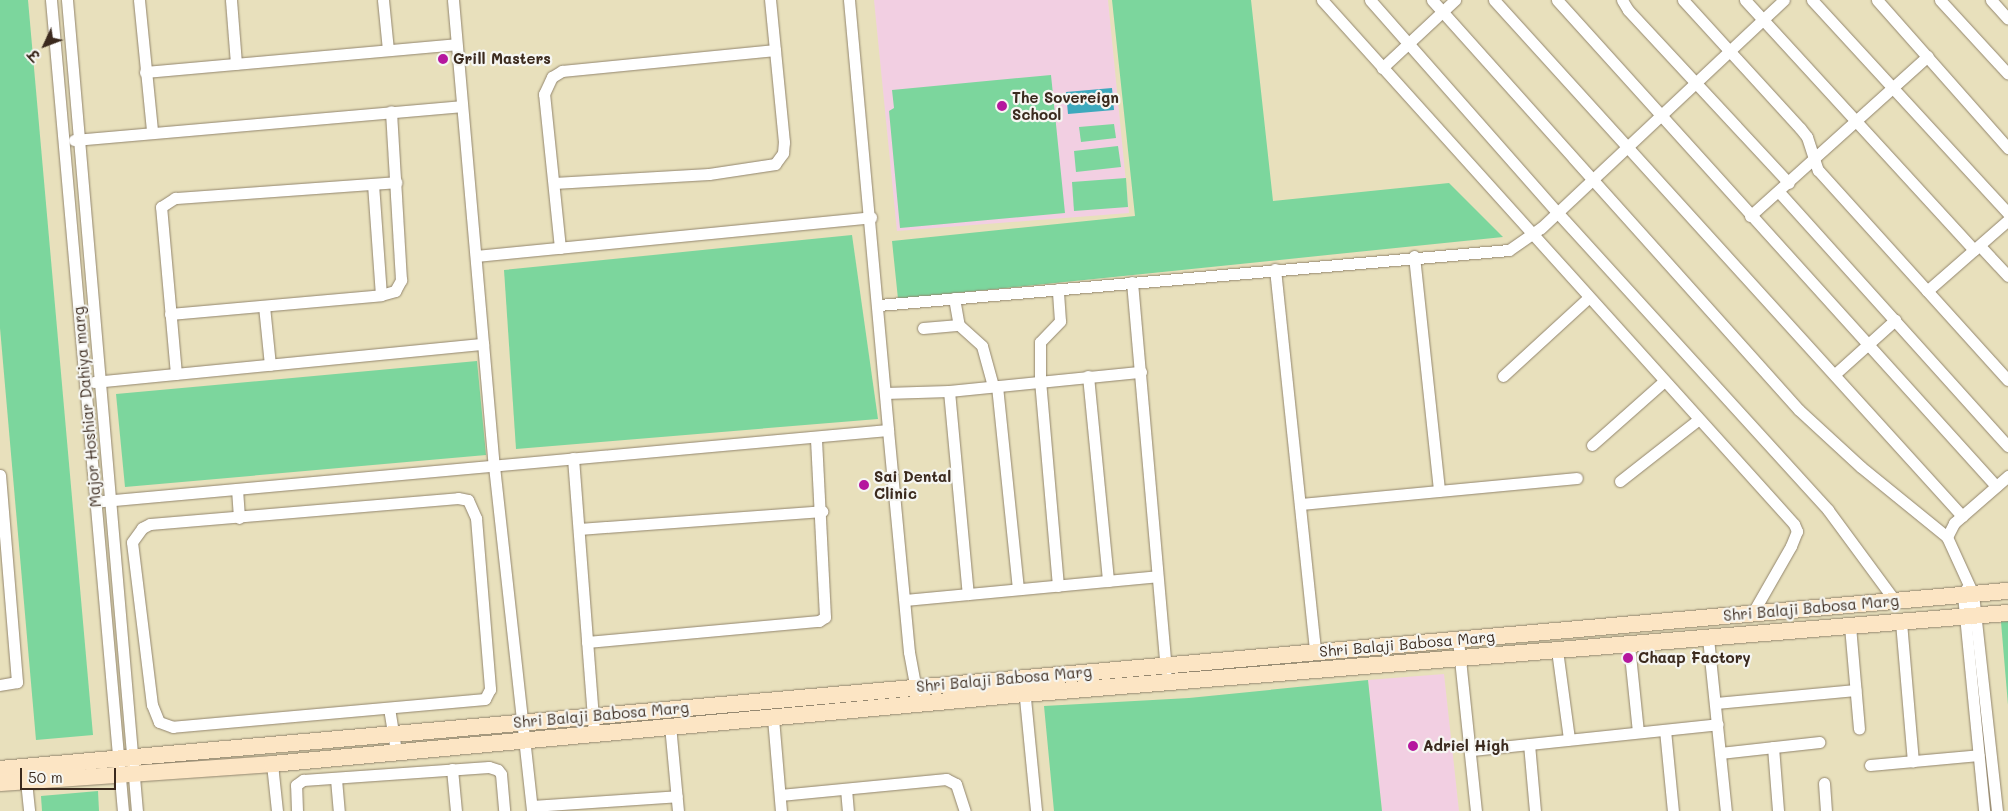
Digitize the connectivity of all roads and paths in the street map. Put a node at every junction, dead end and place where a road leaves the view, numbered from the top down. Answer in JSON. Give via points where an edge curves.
{"nodes":[{"id":1,"x":51,"y":0,"type":"edge"},
{"id":2,"x":67,"y":0,"type":"edge"},
{"id":3,"x":138,"y":0,"type":"edge"},
{"id":4,"x":231,"y":0,"type":"edge"},
{"id":5,"x":383,"y":0,"type":"edge"},
{"id":6,"x":453,"y":0,"type":"edge"},
{"id":7,"x":770,"y":0,"type":"edge"},
{"id":8,"x":849,"y":0,"type":"edge"},
{"id":9,"x":1322,"y":0,"type":"edge"},
{"id":10,"x":1370,"y":0,"type":"edge"},
{"id":11,"x":1432,"y":0,"type":"edge"},
{"id":12,"x":1455,"y":0,"type":"edge"},
{"id":13,"x":1494,"y":0,"type":"edge"},
{"id":14,"x":1557,"y":0,"type":"edge"},
{"id":15,"x":1622,"y":0,"type":"edge"},
{"id":16,"x":1683,"y":0,"type":"edge"},
{"id":17,"x":1745,"y":0,"type":"edge"},
{"id":18,"x":1784,"y":0,"type":"edge"},
{"id":19,"x":1812,"y":0,"type":"edge"},
{"id":20,"x":1877,"y":0,"type":"edge"},
{"id":21,"x":1940,"y":0,"type":"edge"},
{"id":22,"x":1991,"y":0,"type":"edge"},
{"id":23,"x":1442,"y":12,"type":"junction"},
{"id":24,"x":2008,"y":19,"type":"edge"},
{"id":25,"x":1763,"y":20,"type":"junction"},
{"id":26,"x":456,"y":44,"type":"junction"},
{"id":27,"x":1409,"y":44,"type":"junction"},
{"id":28,"x":388,"y":50,"type":"junction"},
{"id":29,"x":775,"y":50,"type":"junction"},
{"id":30,"x":1730,"y":52,"type":"junction"},
{"id":31,"x":1928,"y":56,"type":"junction"},
{"id":32,"x":236,"y":64,"type":"junction"},
{"id":33,"x":1382,"y":68,"type":"junction"},
{"id":34,"x":145,"y":72,"type":"junction"},
{"id":35,"x":2008,"y":74,"type":"edge"},
{"id":36,"x":1694,"y":83,"type":"junction"},
{"id":37,"x":1892,"y":86,"type":"junction"},
{"id":38,"x":461,"y":106,"type":"junction"},
{"id":39,"x":390,"y":111,"type":"junction"},
{"id":40,"x":1659,"y":117,"type":"junction"},
{"id":41,"x":1855,"y":120,"type":"junction"},
{"id":42,"x":152,"y":131,"type":"junction"},
{"id":43,"x":79,"y":139,"type":"junction"},
{"id":44,"x":64,"y":140,"type":"junction"},
{"id":45,"x":1626,"y":148,"type":"junction"},
{"id":46,"x":2008,"y":148,"type":"edge"},
{"id":47,"x":1813,"y":161,"type":"junction"},
{"id":48,"x":1592,"y":180,"type":"junction"},
{"id":49,"x":396,"y":182,"type":"junction"},
{"id":50,"x":554,"y":183,"type":"junction"},
{"id":51,"x":1789,"y":183,"type":"junction"},
{"id":52,"x":373,"y":184,"type":"junction"},
{"id":53,"x":1779,"y":192,"type":"junction"},
{"id":54,"x":1557,"y":212,"type":"junction"},
{"id":55,"x":2008,"y":213,"type":"edge"},
{"id":56,"x":1750,"y":216,"type":"junction"},
{"id":57,"x":871,"y":217,"type":"junction"},
{"id":58,"x":2008,"y":220,"type":"edge"},
{"id":59,"x":1532,"y":236,"type":"junction"},
{"id":60,"x":560,"y":248,"type":"junction"},
{"id":61,"x":1977,"y":248,"type":"junction"},
{"id":62,"x":476,"y":256,"type":"junction"},
{"id":63,"x":1414,"y":256,"type":"junction"},
{"id":64,"x":1276,"y":269,"type":"junction"},
{"id":65,"x":2008,"y":276,"type":"edge"},
{"id":66,"x":1132,"y":282,"type":"junction"},
{"id":67,"x":1058,"y":289,"type":"junction"},
{"id":68,"x":1927,"y":291,"type":"junction"},
{"id":69,"x":381,"y":295,"type":"junction"},
{"id":70,"x":954,"y":298,"type":"junction"},
{"id":71,"x":1588,"y":298,"type":"junction"},
{"id":72,"x":264,"y":306,"type":"junction"},
{"id":73,"x":879,"y":306,"type":"junction"},
{"id":74,"x":170,"y":314,"type":"junction"},
{"id":75,"x":1895,"y":320,"type":"junction"},
{"id":76,"x":959,"y":325,"type":"junction"},
{"id":77,"x":923,"y":328,"type":"dead end"},
{"id":78,"x":483,"y":344,"type":"junction"},
{"id":79,"x":1868,"y":346,"type":"junction"},
{"id":80,"x":270,"y":365,"type":"junction"},
{"id":81,"x":1140,"y":372,"type":"junction"},
{"id":82,"x":176,"y":374,"type":"junction"},
{"id":83,"x":1835,"y":374,"type":"junction"},
{"id":84,"x":1088,"y":376,"type":"junction"},
{"id":85,"x":1503,"y":376,"type":"dead end"},
{"id":86,"x":2008,"y":380,"type":"edge"},
{"id":87,"x":100,"y":381,"type":"junction"},
{"id":88,"x":1040,"y":381,"type":"junction"},
{"id":89,"x":1664,"y":381,"type":"junction"},
{"id":90,"x":86,"y":382,"type":"junction"},
{"id":91,"x":995,"y":386,"type":"junction"},
{"id":92,"x":949,"y":391,"type":"junction"},
{"id":93,"x":886,"y":393,"type":"junction"},
{"id":94,"x":1699,"y":419,"type":"junction"},
{"id":95,"x":888,"y":430,"type":"junction"},
{"id":96,"x":816,"y":437,"type":"junction"},
{"id":97,"x":1592,"y":445,"type":"dead end"},
{"id":98,"x":2008,"y":446,"type":"edge"},
{"id":99,"x":573,"y":458,"type":"junction"},
{"id":100,"x":494,"y":466,"type":"junction"},
{"id":101,"x":0,"y":475,"type":"edge"},
{"id":102,"x":2008,"y":476,"type":"edge"},
{"id":103,"x":1577,"y":478,"type":"dead end"},
{"id":104,"x":1620,"y":481,"type":"dead end"},
{"id":105,"x":1996,"y":486,"type":"junction"},
{"id":106,"x":237,"y":489,"type":"junction"},
{"id":107,"x":1439,"y":491,"type":"junction"},
{"id":108,"x":110,"y":500,"type":"junction"},
{"id":109,"x":96,"y":501,"type":"junction"},
{"id":110,"x":1301,"y":504,"type":"junction"},
{"id":111,"x":822,"y":511,"type":"junction"},
{"id":112,"x":1962,"y":516,"type":"junction"},
{"id":113,"x":239,"y":518,"type":"junction"},
{"id":114,"x":579,"y":529,"type":"junction"},
{"id":115,"x":1947,"y":537,"type":"junction"},
{"id":116,"x":1158,"y":576,"type":"junction"},
{"id":117,"x":1108,"y":581,"type":"junction"},
{"id":118,"x":1058,"y":586,"type":"junction"},
{"id":119,"x":1018,"y":589,"type":"junction"},
{"id":120,"x":2008,"y":591,"type":"edge"},
{"id":121,"x":1968,"y":592,"type":"junction"},
{"id":122,"x":968,"y":594,"type":"junction"},
{"id":123,"x":905,"y":600,"type":"junction"},
{"id":124,"x":1895,"y":601,"type":"junction"},
{"id":125,"x":1752,"y":614,"type":"junction"},
{"id":126,"x":2008,"y":614,"type":"edge"},
{"id":127,"x":1970,"y":617,"type":"junction"},
{"id":128,"x":1901,"y":622,"type":"junction"},
{"id":129,"x":1850,"y":626,"type":"junction"},
{"id":130,"x":1708,"y":638,"type":"junction"},
{"id":131,"x":1458,"y":640,"type":"junction"},
{"id":132,"x":587,"y":642,"type":"junction"},
{"id":133,"x":1629,"y":645,"type":"junction"},
{"id":134,"x":1557,"y":650,"type":"junction"},
{"id":135,"x":1315,"y":652,"type":"junction"},
{"id":136,"x":1460,"y":659,"type":"junction"},
{"id":137,"x":1165,"y":666,"type":"junction"},
{"id":138,"x":1167,"y":683,"type":"junction"},
{"id":139,"x":0,"y":685,"type":"edge"},
{"id":140,"x":915,"y":686,"type":"junction"},
{"id":141,"x":1024,"y":686,"type":"junction"},
{"id":142,"x":1855,"y":690,"type":"junction"},
{"id":143,"x":1716,"y":703,"type":"junction"},
{"id":144,"x":918,"y":706,"type":"junction"},
{"id":145,"x":389,"y":708,"type":"junction"},
{"id":146,"x":773,"y":718,"type":"junction"},
{"id":147,"x":593,"y":724,"type":"junction"},
{"id":148,"x":1718,"y":724,"type":"junction"},
{"id":149,"x":670,"y":725,"type":"junction"},
{"id":150,"x":1859,"y":729,"type":"dead end"},
{"id":151,"x":525,"y":730,"type":"junction"},
{"id":152,"x":1664,"y":730,"type":"junction"},
{"id":153,"x":1638,"y":732,"type":"junction"},
{"id":154,"x":394,"y":733,"type":"junction"},
{"id":155,"x":1569,"y":740,"type":"junction"},
{"id":156,"x":1819,"y":742,"type":"dead end"},
{"id":157,"x":299,"y":743,"type":"junction"},
{"id":158,"x":1529,"y":744,"type":"junction"},
{"id":159,"x":1773,"y":747,"type":"junction"},
{"id":160,"x":1472,"y":750,"type":"junction"},
{"id":161,"x":396,"y":751,"type":"junction"},
{"id":162,"x":1720,"y":753,"type":"junction"},
{"id":163,"x":1979,"y":755,"type":"junction"},
{"id":164,"x":302,"y":761,"type":"junction"},
{"id":165,"x":1913,"y":761,"type":"junction"},
{"id":166,"x":272,"y":764,"type":"junction"},
{"id":167,"x":126,"y":765,"type":"junction"},
{"id":168,"x":1870,"y":765,"type":"dead end"},
{"id":169,"x":0,"y":769,"type":"edge"},
{"id":170,"x":452,"y":769,"type":"junction"},
{"id":171,"x":336,"y":778,"type":"junction"},
{"id":172,"x":26,"y":781,"type":"junction"},
{"id":173,"x":0,"y":783,"type":"edge"},
{"id":174,"x":1824,"y":783,"type":"dead end"},
{"id":175,"x":846,"y":789,"type":"junction"},
{"id":176,"x":780,"y":795,"type":"junction"},
{"id":177,"x":677,"y":796,"type":"junction"},
{"id":178,"x":532,"y":808,"type":"edge"},
{"id":179,"x":29,"y":811,"type":"edge"},
{"id":180,"x":124,"y":811,"type":"edge"},
{"id":181,"x":137,"y":811,"type":"edge"},
{"id":182,"x":277,"y":811,"type":"edge"},
{"id":183,"x":297,"y":811,"type":"edge"},
{"id":184,"x":339,"y":811,"type":"edge"},
{"id":185,"x":456,"y":811,"type":"edge"},
{"id":186,"x":504,"y":811,"type":"edge"},
{"id":187,"x":678,"y":811,"type":"edge"},
{"id":188,"x":781,"y":811,"type":"edge"},
{"id":189,"x":848,"y":811,"type":"edge"},
{"id":190,"x":965,"y":811,"type":"edge"},
{"id":191,"x":1036,"y":811,"type":"edge"},
{"id":192,"x":1476,"y":811,"type":"edge"},
{"id":193,"x":1535,"y":811,"type":"edge"},
{"id":194,"x":1673,"y":811,"type":"edge"},
{"id":195,"x":1726,"y":811,"type":"edge"},
{"id":196,"x":1778,"y":811,"type":"edge"},
{"id":197,"x":1826,"y":811,"type":"edge"},
{"id":198,"x":1984,"y":811,"type":"edge"},
{"id":199,"x":1997,"y":811,"type":"edge"}],
"edges":[{"from":1,"to":44,"type":"street","name":"Major Hoshiar Dahiya marg"},
{"from":2,"to":43,"type":"street","name":"Major Hoshiar Dahiya marg"},
{"from":3,"to":34,"type":"street"},
{"from":4,"to":32,"type":"street"},
{"from":5,"to":28,"type":"street"},
{"from":6,"to":26,"type":"street"},
{"from":7,"to":29,"type":"street"},
{"from":8,"to":57,"type":"street"},
{"from":9,"to":33,"type":"street"},
{"from":10,"to":27,"type":"street"},
{"from":11,"to":23,"type":"street"},
{"from":12,"to":23,"type":"street"},
{"from":13,"to":45,"type":"street"},
{"from":14,"to":40,"type":"street"},
{"from":15,"to":36,"type":"street"},
{"from":16,"to":30,"type":"street"},
{"from":17,"to":25,"type":"street"},
{"from":18,"to":25,"type":"street"},
{"from":19,"to":37,"type":"street"},
{"from":20,"to":31,"type":"street"},
{"from":21,"to":35,"type":"street"},
{"from":22,"to":24,"type":"street"},
{"from":23,"to":27,"type":"street"},
{"from":23,"to":48,"type":"street"},
{"from":25,"to":30,"type":"street"},
{"from":25,"to":41,"type":"street"},
{"from":26,"to":28,"type":"street"},
{"from":26,"to":38,"type":"street"},
{"from":27,"to":33,"type":"street"},
{"from":27,"to":54,"type":"street"},
{"from":28,"to":32,"type":"street"},
{"from":29,"to":50,"type":"street","via":[[562,72],[552,77],[544,94]]},
{"from":29,"to":50,"type":"street","via":[[784,142],[784,153],[775,164],[710,174]]},
{"from":30,"to":36,"type":"street"},
{"from":30,"to":47,"type":"street","via":[[1807,137]]},
{"from":31,"to":37,"type":"street"},
{"from":31,"to":46,"type":"street"},
{"from":32,"to":34,"type":"street"},
{"from":33,"to":59,"type":"street"},
{"from":34,"to":42,"type":"street"},
{"from":36,"to":40,"type":"street"},
{"from":36,"to":51,"type":"street"},
{"from":37,"to":41,"type":"street"},
{"from":37,"to":55,"type":"street"},
{"from":38,"to":39,"type":"street"},
{"from":38,"to":62,"type":"street"},
{"from":39,"to":42,"type":"street"},
{"from":39,"to":49,"type":"street"},
{"from":40,"to":45,"type":"street"},
{"from":40,"to":56,"type":"street"},
{"from":41,"to":47,"type":"street"},
{"from":41,"to":61,"type":"street"},
{"from":42,"to":43,"type":"street"},
{"from":43,"to":44,"type":"street"},
{"from":43,"to":87,"type":"street","name":"Major Hoshiar Dahiya marg"},
{"from":44,"to":90,"type":"street","name":"Major Hoshiar Dahiya marg"},
{"from":45,"to":48,"type":"street"},
{"from":45,"to":83,"type":"street"},
{"from":47,"to":51,"type":"street"},
{"from":47,"to":68,"type":"street"},
{"from":48,"to":54,"type":"street"},
{"from":48,"to":115,"type":"street","via":[[1799,410],[1861,467]]},
{"from":49,"to":52,"type":"street"},
{"from":49,"to":69,"type":"street","via":[[401,280],[394,291]]},
{"from":50,"to":60,"type":"street"},
{"from":51,"to":53,"type":"street"},
{"from":52,"to":69,"type":"street"},
{"from":52,"to":74,"type":"street","via":[[168,201],[161,207],[160,214]]},
{"from":53,"to":56,"type":"street"},
{"from":53,"to":75,"type":"street"},
{"from":54,"to":59,"type":"street"},
{"from":54,"to":124,"type":"street","via":[[1828,510]]},
{"from":56,"to":79,"type":"street"},
{"from":57,"to":60,"type":"street"},
{"from":57,"to":73,"type":"street"},
{"from":58,"to":61,"type":"street"},
{"from":59,"to":63,"type":"street","via":[[1509,250]]},
{"from":59,"to":71,"type":"street"},
{"from":60,"to":62,"type":"street"},
{"from":61,"to":65,"type":"street"},
{"from":61,"to":68,"type":"street"},
{"from":62,"to":78,"type":"street"},
{"from":63,"to":64,"type":"street"},
{"from":63,"to":107,"type":"street"},
{"from":64,"to":66,"type":"street"},
{"from":64,"to":110,"type":"street"},
{"from":66,"to":67,"type":"street"},
{"from":66,"to":81,"type":"street"},
{"from":67,"to":70,"type":"street"},
{"from":67,"to":88,"type":"street","via":[[1060,321],[1040,342]]},
{"from":68,"to":86,"type":"street"},
{"from":69,"to":72,"type":"street"},
{"from":70,"to":73,"type":"street"},
{"from":70,"to":76,"type":"street"},
{"from":71,"to":85,"type":"street"},
{"from":71,"to":89,"type":"street"},
{"from":72,"to":74,"type":"street"},
{"from":72,"to":80,"type":"street"},
{"from":73,"to":93,"type":"street"},
{"from":74,"to":82,"type":"street"},
{"from":75,"to":79,"type":"street"},
{"from":75,"to":98,"type":"street"},
{"from":76,"to":77,"type":"street"},
{"from":76,"to":91,"type":"street","via":[[982,346]]},
{"from":78,"to":80,"type":"street"},
{"from":78,"to":100,"type":"street"},
{"from":79,"to":83,"type":"street"},
{"from":79,"to":105,"type":"street"},
{"from":80,"to":82,"type":"street"},
{"from":81,"to":84,"type":"street"},
{"from":81,"to":116,"type":"street"},
{"from":82,"to":87,"type":"street"},
{"from":83,"to":112,"type":"street"},
{"from":84,"to":88,"type":"street"},
{"from":84,"to":117,"type":"street"},
{"from":87,"to":90,"type":"street"},
{"from":87,"to":108,"type":"street","name":"Major Hoshiar Dahiya marg"},
{"from":88,"to":91,"type":"street"},
{"from":88,"to":118,"type":"street"},
{"from":89,"to":94,"type":"street"},
{"from":89,"to":97,"type":"street"},
{"from":90,"to":109,"type":"street","name":"Major Hoshiar Dahiya marg"},
{"from":91,"to":92,"type":"street"},
{"from":91,"to":119,"type":"street"},
{"from":92,"to":93,"type":"street"},
{"from":92,"to":122,"type":"street"},
{"from":93,"to":95,"type":"street"},
{"from":94,"to":104,"type":"street"},
{"from":94,"to":125,"type":"street","via":[[1797,531]]},
{"from":95,"to":96,"type":"street"},
{"from":95,"to":123,"type":"street"},
{"from":96,"to":99,"type":"street"},
{"from":96,"to":111,"type":"street"},
{"from":99,"to":100,"type":"street"},
{"from":99,"to":114,"type":"street"},
{"from":100,"to":106,"type":"street"},
{"from":100,"to":151,"type":"street"},
{"from":101,"to":139,"type":"street","via":[[17,682]]},
{"from":102,"to":105,"type":"street"},
{"from":103,"to":107,"type":"street"},
{"from":105,"to":112,"type":"street"},
{"from":106,"to":108,"type":"street"},
{"from":106,"to":113,"type":"street"},
{"from":107,"to":110,"type":"street"},
{"from":108,"to":109,"type":"street"},
{"from":108,"to":167,"type":"street","name":"Major Hoshiar Dahiya marg"},
{"from":109,"to":167,"type":"street","name":"Major Hoshiar Dahiya marg"},
{"from":110,"to":135,"type":"street"},
{"from":111,"to":114,"type":"street"},
{"from":111,"to":132,"type":"street","via":[[826,611],[825,617],[819,621]]},
{"from":112,"to":115,"type":"street"},
{"from":113,"to":145,"type":"street","via":[[458,498],[468,500],[476,518],[489,694],[479,701]]},
{"from":113,"to":145,"type":"street","via":[[150,524],[142,528],[132,542],[152,704],[159,722],[173,727]]},
{"from":114,"to":132,"type":"street"},
{"from":115,"to":121,"type":"street"},
{"from":116,"to":117,"type":"street"},
{"from":116,"to":137,"type":"street"},
{"from":117,"to":118,"type":"street"},
{"from":118,"to":119,"type":"street"},
{"from":119,"to":122,"type":"street"},
{"from":120,"to":121,"type":"street","name":"Shri Balaji Babosa Marg"},
{"from":121,"to":124,"type":"street","name":"Shri Balaji Babosa Marg"},
{"from":121,"to":127,"type":"street"},
{"from":122,"to":123,"type":"street"},
{"from":123,"to":140,"type":"street"},
{"from":124,"to":125,"type":"street","name":"Shri Balaji Babosa Marg"},
{"from":125,"to":131,"type":"street","name":"Shri Balaji Babosa Marg"},
{"from":126,"to":127,"type":"street","name":"Shri Balaji Babosa Marg"},
{"from":127,"to":128,"type":"street","name":"Shri Balaji Babosa Marg"},
{"from":127,"to":163,"type":"street"},
{"from":127,"to":199,"type":"street"},
{"from":128,"to":129,"type":"street","name":"Shri Balaji Babosa Marg"},
{"from":128,"to":165,"type":"street"},
{"from":129,"to":130,"type":"street","name":"Shri Balaji Babosa Marg"},
{"from":129,"to":142,"type":"street"},
{"from":130,"to":133,"type":"street","name":"Shri Balaji Babosa Marg"},
{"from":130,"to":143,"type":"street"},
{"from":131,"to":135,"type":"street","name":"Shri Balaji Babosa Marg"},
{"from":131,"to":136,"type":"street"},
{"from":132,"to":147,"type":"street"},
{"from":133,"to":134,"type":"street","name":"Shri Balaji Babosa Marg"},
{"from":133,"to":153,"type":"street"},
{"from":134,"to":136,"type":"street","name":"Shri Balaji Babosa Marg"},
{"from":134,"to":155,"type":"street"},
{"from":135,"to":137,"type":"street","name":"Shri Balaji Babosa Marg"},
{"from":136,"to":138,"type":"street","name":"Shri Balaji Babosa Marg"},
{"from":136,"to":160,"type":"street"},
{"from":137,"to":138,"type":"street"},
{"from":137,"to":141,"type":"street","name":"Shri Balaji Babosa Marg"},
{"from":138,"to":141,"type":"street","name":"Shri Balaji Babosa Marg"},
{"from":140,"to":141,"type":"street","name":"Shri Balaji Babosa Marg"},
{"from":140,"to":144,"type":"street"},
{"from":140,"to":147,"type":"street","name":"Shri Balaji Babosa Marg"},
{"from":141,"to":144,"type":"street","name":"Shri Balaji Babosa Marg"},
{"from":141,"to":191,"type":"street"},
{"from":142,"to":143,"type":"street"},
{"from":142,"to":150,"type":"street"},
{"from":143,"to":148,"type":"street"},
{"from":144,"to":146,"type":"street","name":"Shri Balaji Babosa Marg"},
{"from":145,"to":154,"type":"street"},
{"from":146,"to":149,"type":"street","name":"Shri Balaji Babosa Marg"},
{"from":146,"to":176,"type":"street"},
{"from":147,"to":149,"type":"street","name":"Shri Balaji Babosa Marg"},
{"from":147,"to":151,"type":"street","name":"Shri Balaji Babosa Marg"},
{"from":148,"to":152,"type":"street"},
{"from":148,"to":162,"type":"street"},
{"from":149,"to":177,"type":"street"},
{"from":151,"to":154,"type":"street","name":"Shri Balaji Babosa Marg"},
{"from":151,"to":161,"type":"street","name":"Shri Balaji Babosa Marg"},
{"from":151,"to":178,"type":"street"},
{"from":152,"to":153,"type":"street"},
{"from":152,"to":194,"type":"street"},
{"from":153,"to":155,"type":"street"},
{"from":154,"to":157,"type":"street","name":"Shri Balaji Babosa Marg"},
{"from":154,"to":161,"type":"street"},
{"from":155,"to":158,"type":"street"},
{"from":156,"to":159,"type":"street"},
{"from":157,"to":164,"type":"street"},
{"from":157,"to":167,"type":"street","name":"Shri Balaji Babosa Marg"},
{"from":158,"to":160,"type":"street"},
{"from":158,"to":193,"type":"street"},
{"from":159,"to":162,"type":"street"},
{"from":159,"to":196,"type":"street"},
{"from":160,"to":192,"type":"street"},
{"from":161,"to":164,"type":"street","name":"Shri Balaji Babosa Marg"},
{"from":162,"to":195,"type":"street"},
{"from":163,"to":165,"type":"street"},
{"from":163,"to":198,"type":"street"},
{"from":164,"to":166,"type":"street","name":"Shri Balaji Babosa Marg"},
{"from":165,"to":168,"type":"street"},
{"from":166,"to":167,"type":"street","name":"Shri Balaji Babosa Marg"},
{"from":166,"to":182,"type":"street"},
{"from":167,"to":169,"type":"street","name":"Shri Balaji Babosa Marg"},
{"from":167,"to":172,"type":"street","name":"Shri Balaji Babosa Marg"},
{"from":167,"to":180,"type":"street","name":"Major Hoshiar Dahiya marg"},
{"from":167,"to":181,"type":"street","name":"Major Hoshiar Dahiya marg"},
{"from":170,"to":171,"type":"street"},
{"from":170,"to":185,"type":"street"},
{"from":170,"to":186,"type":"street","via":[[498,770]]},
{"from":171,"to":183,"type":"street","via":[[298,782]]},
{"from":171,"to":184,"type":"street"},
{"from":172,"to":173,"type":"street","name":"Shri Balaji Babosa Marg"},
{"from":172,"to":179,"type":"street"},
{"from":174,"to":197,"type":"street"},
{"from":175,"to":176,"type":"street"},
{"from":175,"to":189,"type":"street"},
{"from":175,"to":190,"type":"street","via":[[946,779],[956,784]]},
{"from":176,"to":188,"type":"street"},
{"from":177,"to":178,"type":"street"},
{"from":177,"to":187,"type":"street"}]}
